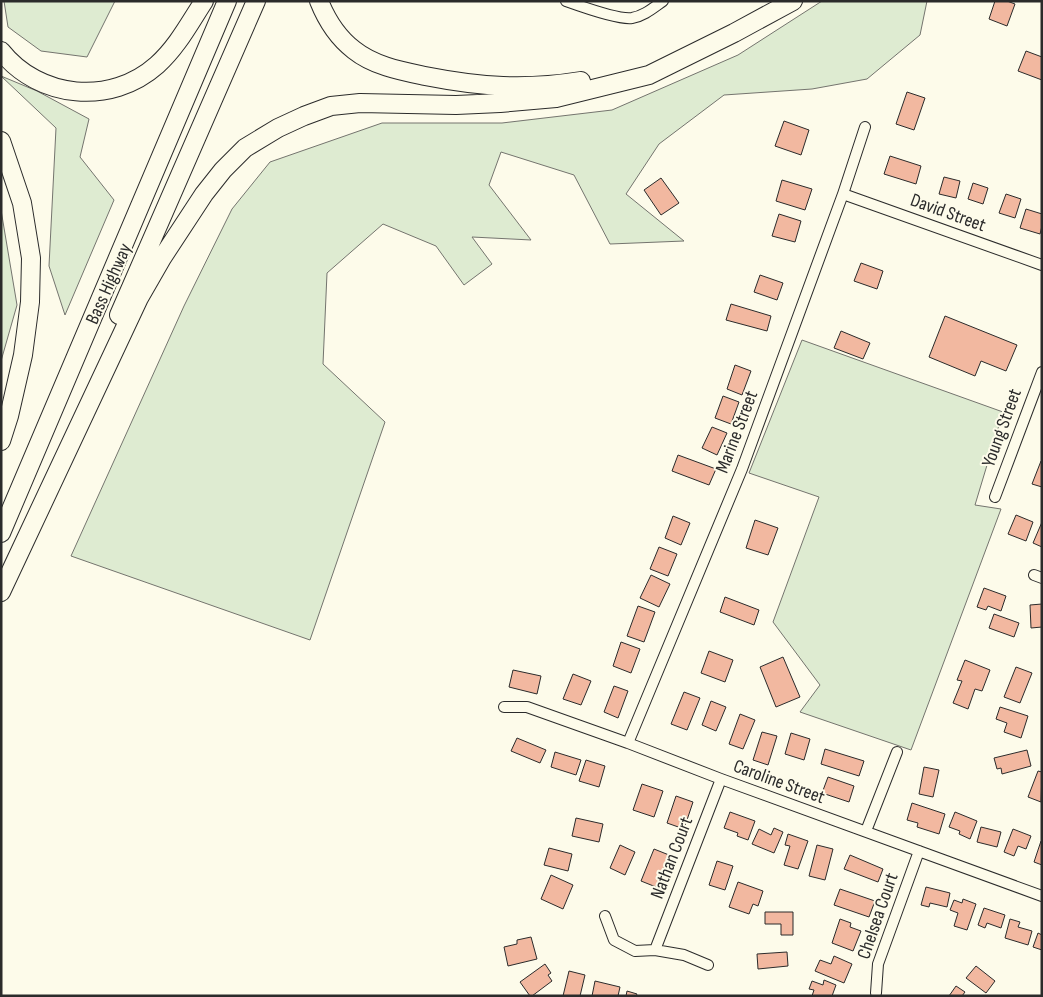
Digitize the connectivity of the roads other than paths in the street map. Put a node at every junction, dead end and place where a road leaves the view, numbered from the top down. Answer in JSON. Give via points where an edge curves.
{"nodes":[{"id":1,"x":204,"y":1,"type":"edge"},
{"id":2,"x":227,"y":1,"type":"edge"},
{"id":3,"x":256,"y":1,"type":"edge"},
{"id":4,"x":319,"y":1,"type":"edge"},
{"id":5,"x":566,"y":1,"type":"edge"},
{"id":6,"x":663,"y":1,"type":"edge"},
{"id":7,"x":793,"y":1,"type":"edge"},
{"id":8,"x":734,"y":33,"type":"junction"},
{"id":9,"x":1,"y":51,"type":"edge"},
{"id":10,"x":865,"y":127,"type":"dead end"},
{"id":11,"x":1,"y":141,"type":"edge"},
{"id":12,"x":843,"y":194,"type":"junction"},
{"id":13,"x":1042,"y":265,"type":"edge"},
{"id":14,"x":1042,"y":372,"type":"edge"},
{"id":15,"x":1,"y":440,"type":"edge"},
{"id":16,"x":996,"y":497,"type":"dead end"},
{"id":17,"x":1,"y":533,"type":"edge"},
{"id":18,"x":1,"y":584,"type":"edge"},
{"id":19,"x":1,"y":592,"type":"edge"},
{"id":20,"x":504,"y":708,"type":"dead end"},
{"id":21,"x":628,"y":743,"type":"junction"},
{"id":22,"x":897,"y":752,"type":"dead end"},
{"id":23,"x":721,"y":780,"type":"junction"},
{"id":24,"x":866,"y":831,"type":"junction"},
{"id":25,"x":919,"y":851,"type":"junction"},
{"id":26,"x":1042,"y":896,"type":"edge"},
{"id":27,"x":605,"y":916,"type":"dead end"},
{"id":28,"x":655,"y":950,"type":"junction"},
{"id":29,"x":708,"y":965,"type":"dead end"},
{"id":30,"x":876,"y":993,"type":"dead end"}],
"edges":[{"from":1,"to":9,"type":"highway","via":[[178,43],[156,66],[133,81],[106,90],[77,92],[36,81],[12,64]]},
{"from":2,"to":17,"type":"highway","name":"Bass Highway"},
{"from":3,"to":18,"type":"highway","name":"Bass Highway"},
{"from":4,"to":8,"type":"highway","via":[[337,35],[355,52],[375,62],[397,70],[457,82],[509,87],[558,85],[602,78],[666,59]]},
{"from":5,"to":6,"type":"street","via":[[630,18],[646,14]]},
{"from":7,"to":8,"type":"highway"},
{"from":8,"to":19,"type":"highway","via":[[649,74],[556,98],[456,105],[360,103],[331,106],[278,128],[245,148],[204,194],[139,298]]},
{"from":10,"to":12,"type":"street","name":"Marine Street"},
{"from":11,"to":15,"type":"highway","via":[[22,203],[31,258],[30,302],[23,355]]},
{"from":12,"to":13,"type":"street","name":"David Street"},
{"from":12,"to":21,"type":"street","name":"Marine Street","via":[[742,470]]},
{"from":14,"to":16,"type":"street","name":"Young Street"},
{"from":20,"to":21,"type":"street","name":"Caroline Street","via":[[527,707]]},
{"from":21,"to":23,"type":"street","name":"Caroline Street"},
{"from":22,"to":24,"type":"street"},
{"from":23,"to":24,"type":"street","name":"Caroline Street"},
{"from":23,"to":28,"type":"street","name":"Nathan Court"},
{"from":24,"to":25,"type":"street","name":"Caroline Street"},
{"from":25,"to":26,"type":"street","name":"Caroline Street"},
{"from":25,"to":30,"type":"street","name":"Chelsea Court","via":[[878,964]]},
{"from":27,"to":28,"type":"street","via":[[614,940],[635,951]]},
{"from":28,"to":29,"type":"street","via":[[684,955]]}]}
